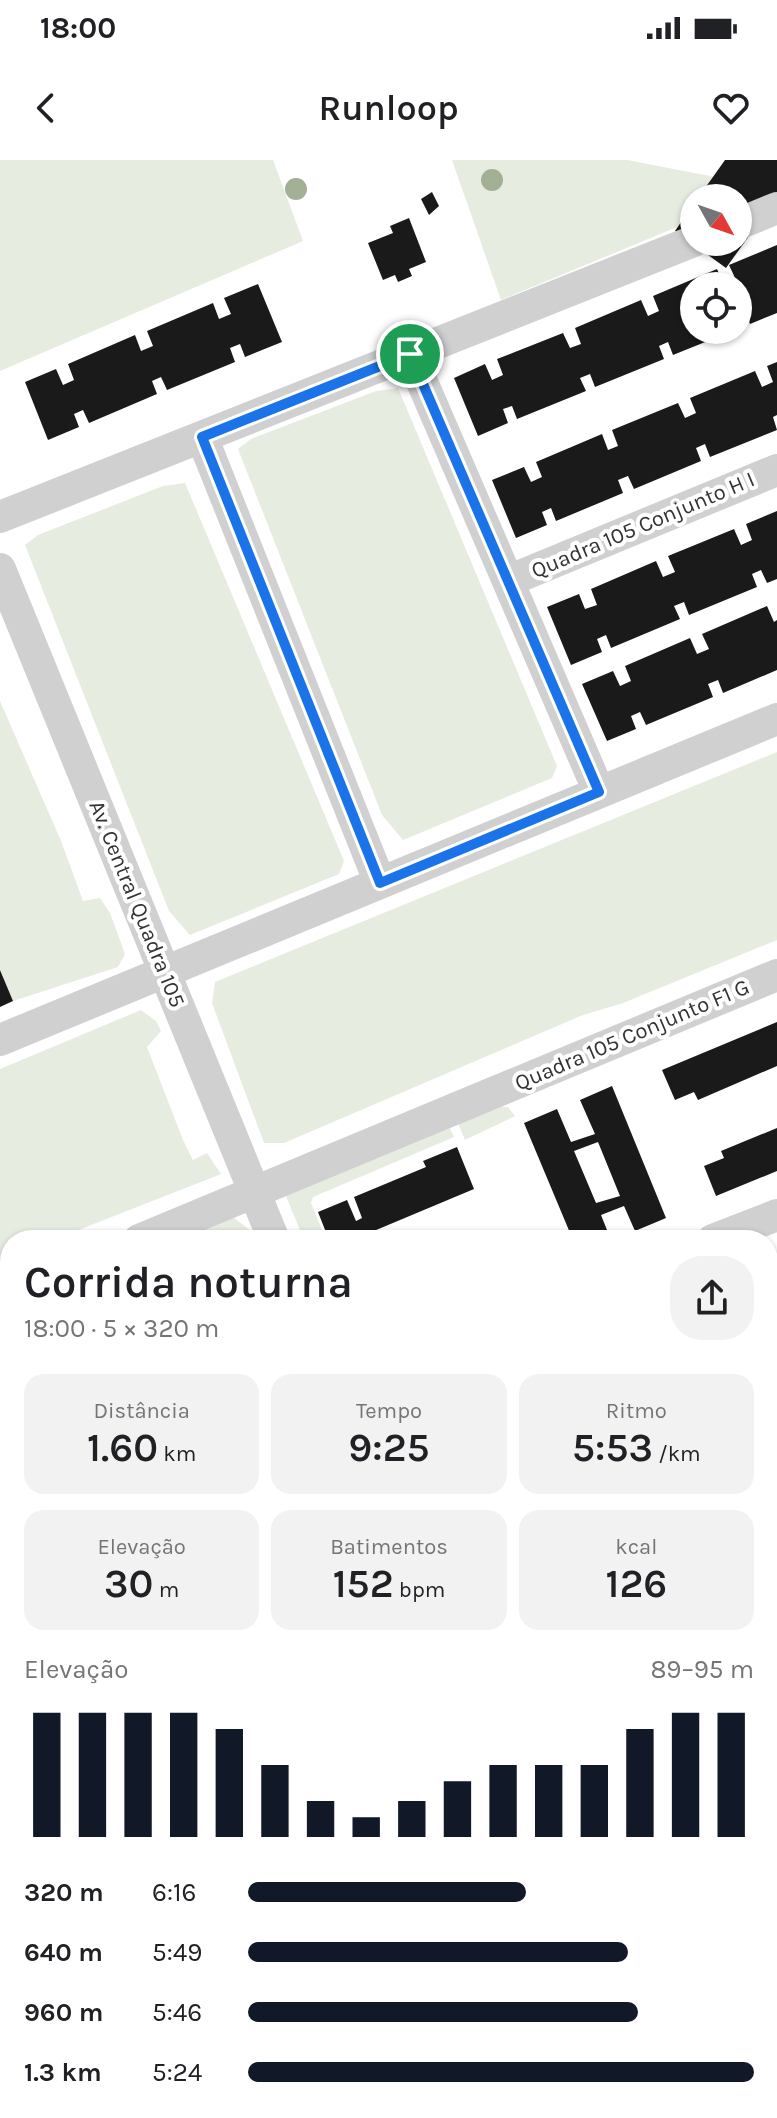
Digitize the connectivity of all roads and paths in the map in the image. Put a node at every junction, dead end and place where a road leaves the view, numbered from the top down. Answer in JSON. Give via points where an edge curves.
{"nodes":[{"id":1,"x":777,"y":208,"type":"edge"},
{"id":2,"x":752,"y":218,"type":"edge"},
{"id":3,"x":680,"y":247,"type":"edge"},
{"id":4,"x":410,"y":354,"type":"junction"},
{"id":5,"x":202,"y":437,"type":"junction"},
{"id":6,"x":777,"y":470,"type":"edge"},
{"id":7,"x":0,"y":517,"type":"edge"},
{"id":8,"x":0,"y":569,"type":"edge"},
{"id":9,"x":508,"y":581,"type":"junction"},
{"id":10,"x":777,"y":719,"type":"edge"},
{"id":11,"x":599,"y":792,"type":"junction"},
{"id":12,"x":380,"y":883,"type":"junction"},
{"id":13,"x":165,"y":972,"type":"junction"},
{"id":14,"x":777,"y":975,"type":"edge"},
{"id":15,"x":0,"y":1040,"type":"edge"},
{"id":16,"x":255,"y":1192,"type":"junction"},
{"id":17,"x":777,"y":1215,"type":"edge"},
{"id":18,"x":163,"y":1230,"type":"edge"},
{"id":19,"x":270,"y":1230,"type":"edge"},
{"id":20,"x":741,"y":1230,"type":"edge"}],
"edges":[{"from":1,"to":2,"type":"street"},
{"from":3,"to":4,"type":"street"},
{"from":4,"to":5,"type":"street"},
{"from":4,"to":9,"type":"street"},
{"from":5,"to":7,"type":"street"},
{"from":5,"to":12,"type":"street"},
{"from":6,"to":9,"type":"street","name":"Quadra 105 Conjunto H I"},
{"from":8,"to":13,"type":"street","name":"Av. Central Quadra 105"},
{"from":9,"to":11,"type":"street"},
{"from":10,"to":11,"type":"street"},
{"from":11,"to":12,"type":"street"},
{"from":12,"to":13,"type":"street"},
{"from":13,"to":15,"type":"street"},
{"from":13,"to":16,"type":"street","name":"Av. Central Quadra 105"},
{"from":14,"to":16,"type":"street","name":"Quadra 105 Conjunto F1 G"},
{"from":16,"to":18,"type":"street","name":"Quadra 105 Conjunto F1 G"},
{"from":16,"to":19,"type":"street","name":"Av. Central Quadra 105"},
{"from":17,"to":20,"type":"street"}]}
